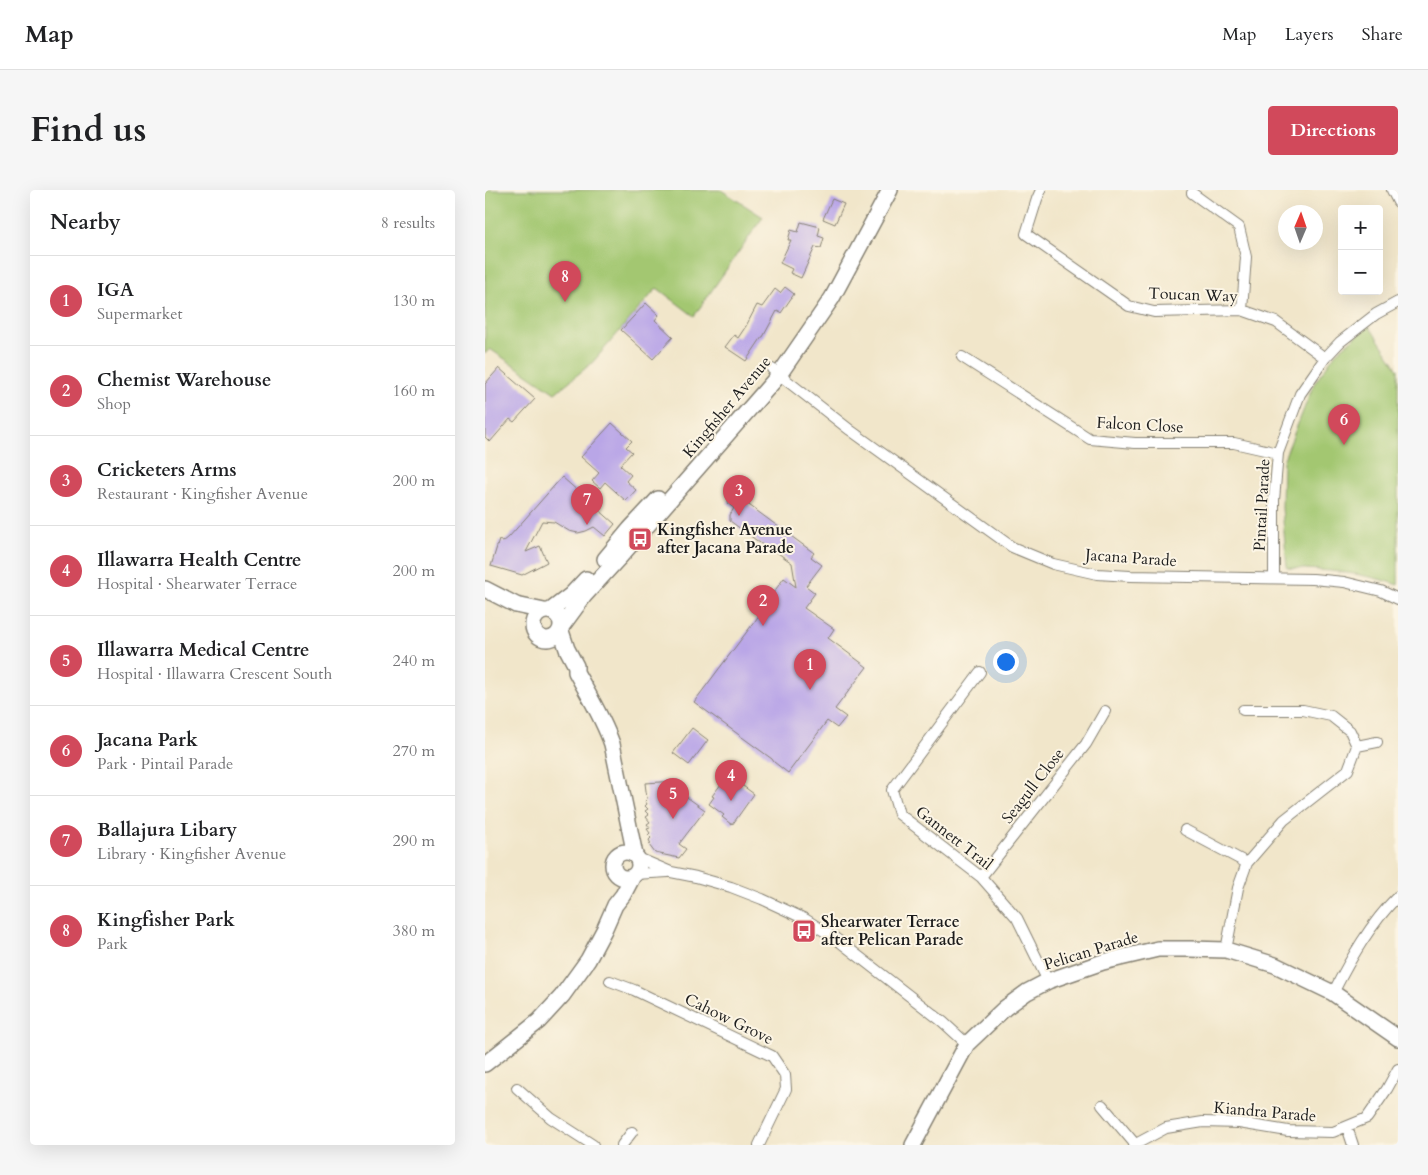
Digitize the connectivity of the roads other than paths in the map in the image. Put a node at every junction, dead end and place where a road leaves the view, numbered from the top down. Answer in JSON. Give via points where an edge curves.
{"nodes":[{"id":1,"x":881,"y":190,"type":"edge"},
{"id":2,"x":890,"y":190,"type":"edge"},
{"id":3,"x":1041,"y":190,"type":"edge"},
{"id":4,"x":1391,"y":190,"type":"edge"},
{"id":5,"x":1192,"y":192,"type":"dead end"},
{"id":6,"x":1398,"y":202,"type":"edge"},
{"id":7,"x":1398,"y":302,"type":"edge"},
{"id":8,"x":1242,"y":310,"type":"junction"},
{"id":9,"x":962,"y":357,"type":"dead end"},
{"id":10,"x":1325,"y":358,"type":"junction"},
{"id":11,"x":775,"y":372,"type":"junction"},
{"id":12,"x":1278,"y":454,"type":"junction"},
{"id":13,"x":1274,"y":578,"type":"junction"},
{"id":14,"x":485,"y":589,"type":"edge"},
{"id":15,"x":1398,"y":598,"type":"edge"},
{"id":16,"x":516,"y":605,"type":"junction"},
{"id":17,"x":547,"y":611,"type":"junction"},
{"id":18,"x":533,"y":623,"type":"junction"},
{"id":19,"x":561,"y":628,"type":"junction"},
{"id":20,"x":548,"y":640,"type":"junction"},
{"id":21,"x":576,"y":672,"type":"junction"},
{"id":22,"x":980,"y":672,"type":"dead end"},
{"id":23,"x":1243,"y":710,"type":"dead end"},
{"id":24,"x":1105,"y":711,"type":"dead end"},
{"id":25,"x":1377,"y":742,"type":"dead end"},
{"id":26,"x":1357,"y":746,"type":"junction"},
{"id":27,"x":1185,"y":830,"type":"dead end"},
{"id":28,"x":630,"y":855,"type":"junction"},
{"id":29,"x":1247,"y":863,"type":"junction"},
{"id":30,"x":671,"y":872,"type":"junction"},
{"id":31,"x":617,"y":874,"type":"junction"},
{"id":32,"x":634,"y":875,"type":"junction"},
{"id":33,"x":981,"y":877,"type":"junction"},
{"id":34,"x":1398,"y":896,"type":"edge"},
{"id":35,"x":615,"y":905,"type":"junction"},
{"id":36,"x":1226,"y":950,"type":"junction"},
{"id":37,"x":610,"y":981,"type":"dead end"},
{"id":38,"x":1048,"y":981,"type":"junction"},
{"id":39,"x":1333,"y":993,"type":"junction"},
{"id":40,"x":1398,"y":1038,"type":"edge"},
{"id":41,"x":967,"y":1044,"type":"junction"},
{"id":42,"x":485,"y":1064,"type":"edge"},
{"id":43,"x":1398,"y":1069,"type":"edge"},
{"id":44,"x":517,"y":1088,"type":"dead end"},
{"id":45,"x":1102,"y":1105,"type":"dead end"},
{"id":46,"x":1347,"y":1126,"type":"junction"},
{"id":47,"x":632,"y":1132,"type":"dead end"},
{"id":48,"x":593,"y":1145,"type":"edge"},
{"id":49,"x":622,"y":1145,"type":"edge"},
{"id":50,"x":759,"y":1145,"type":"edge"},
{"id":51,"x":913,"y":1145,"type":"edge"},
{"id":52,"x":1134,"y":1145,"type":"edge"},
{"id":53,"x":1353,"y":1145,"type":"edge"}],
"edges":[{"from":1,"to":11,"type":"street","name":"Kingfisher Avenue","via":[[834,277]]},
{"from":2,"to":11,"type":"street","name":"Kingfisher Avenue","via":[[832,298]]},
{"from":3,"to":8,"type":"street","name":"Toucan Way","via":[[1026,234],[1129,306],[1154,312]]},
{"from":4,"to":6,"type":"street"},
{"from":5,"to":8,"type":"street","via":[[1239,227],[1246,257]]},
{"from":7,"to":10,"type":"street","name":"Pintail Parade","via":[[1339,342]]},
{"from":8,"to":10,"type":"street","name":"Toucan Way","via":[[1277,322]]},
{"from":9,"to":12,"type":"street","name":"Falcon Close","via":[[1090,439],[1135,443],[1234,443]]},
{"from":10,"to":12,"type":"street","name":"Pintail Parade","via":[[1300,394]]},
{"from":11,"to":13,"type":"street","name":"Jacana Parade","via":[[849,430],[997,536],[1033,556],[1097,574]]},
{"from":11,"to":17,"type":"street","name":"Kingfisher Avenue","via":[[571,595]]},
{"from":11,"to":19,"type":"street","name":"Kingfisher Avenue","via":[[618,560],[584,596]]},
{"from":12,"to":13,"type":"street","name":"Pintail Parade","via":[[1274,500]]},
{"from":13,"to":15,"type":"street","name":"Jacana Parade","via":[[1344,582]]},
{"from":14,"to":16,"type":"street"},
{"from":16,"to":17,"type":"street"},
{"from":16,"to":18,"type":"street"},
{"from":17,"to":18,"type":"street","via":[[539,613]]},
{"from":17,"to":19,"type":"street","via":[[560,618]]},
{"from":18,"to":20,"type":"street","via":[[536,635]]},
{"from":19,"to":20,"type":"street"},
{"from":19,"to":21,"type":"street"},
{"from":20,"to":21,"type":"street","via":[[569,668]]},
{"from":21,"to":28,"type":"street","via":[[607,729],[615,756]]},
{"from":22,"to":33,"type":"street","name":"Gannett Trail","via":[[892,790],[899,814]]},
{"from":23,"to":26,"type":"street","via":[[1303,710],[1331,716],[1350,731]]},
{"from":24,"to":33,"type":"street","name":"Seagull Close","via":[[1086,744]]},
{"from":25,"to":26,"type":"street"},
{"from":26,"to":29,"type":"street","via":[[1348,770],[1284,820]]},
{"from":27,"to":29,"type":"street"},
{"from":28,"to":30,"type":"street"},
{"from":28,"to":31,"type":"street","via":[[615,858],[613,864]]},
{"from":28,"to":32,"type":"street","via":[[639,862]]},
{"from":29,"to":36,"type":"street","via":[[1238,888]]},
{"from":30,"to":32,"type":"street"},
{"from":30,"to":41,"type":"street","via":[[731,887],[805,919],[835,938]]},
{"from":31,"to":32,"type":"street","via":[[628,878]]},
{"from":31,"to":35,"type":"street"},
{"from":32,"to":35,"type":"street"},
{"from":33,"to":38,"type":"street","name":"Gannett Trail","via":[[1017,918]]},
{"from":34,"to":39,"type":"street","via":[[1372,925]]},
{"from":35,"to":42,"type":"street","via":[[588,960],[562,996],[539,1021]]},
{"from":36,"to":38,"type":"street","name":"Pelican Parade","via":[[1158,949],[1103,962]]},
{"from":36,"to":39,"type":"street","name":"Pelican Parade","via":[[1275,965]]},
{"from":37,"to":50,"type":"street","name":"Cahow Grove","via":[[772,1056],[785,1075],[786,1088]]},
{"from":38,"to":41,"type":"street","name":"Pelican Parade","via":[[1005,1008]]},
{"from":39,"to":40,"type":"street","name":"Pelican Parade"},
{"from":41,"to":51,"type":"street","name":"Pelican Parade"},
{"from":43,"to":46,"type":"street","name":"Kiandra Parade","via":[[1367,1118]]},
{"from":44,"to":48,"type":"street","via":[[551,1118]]},
{"from":45,"to":52,"type":"street"},
{"from":46,"to":52,"type":"street","name":"Kiandra Parade","via":[[1333,1132],[1288,1131],[1239,1123],[1203,1122],[1166,1128]]},
{"from":46,"to":53,"type":"street"},
{"from":47,"to":49,"type":"street"}]}
